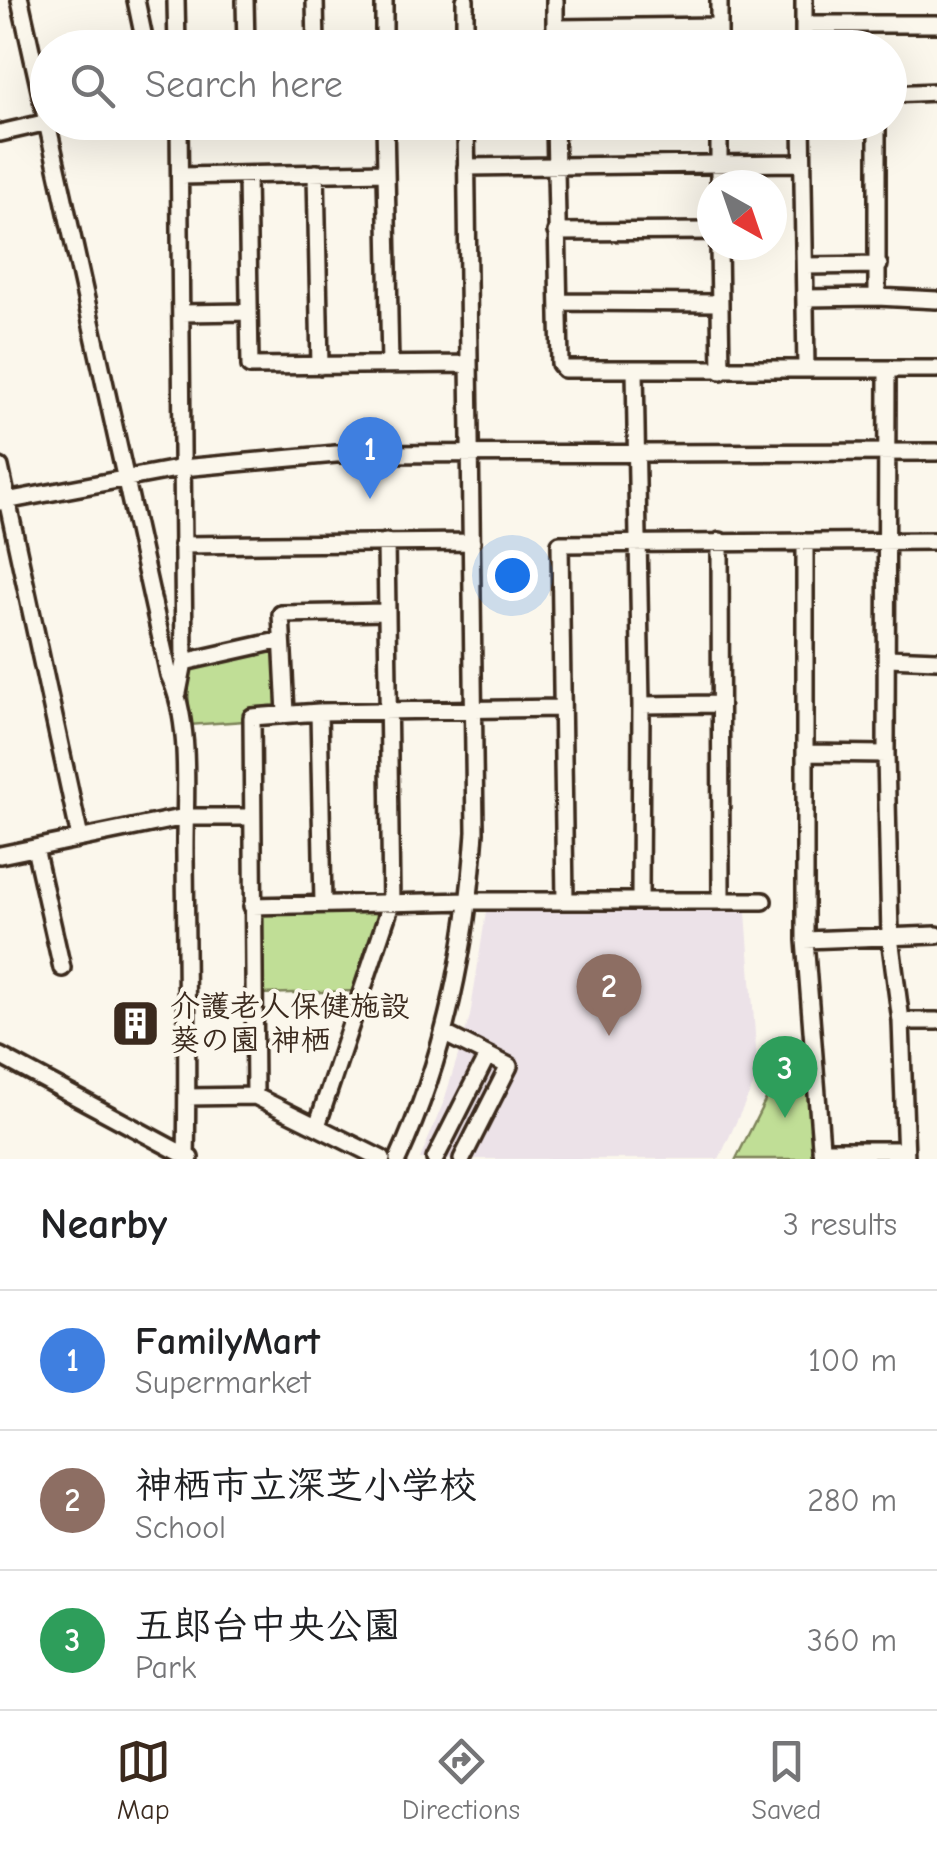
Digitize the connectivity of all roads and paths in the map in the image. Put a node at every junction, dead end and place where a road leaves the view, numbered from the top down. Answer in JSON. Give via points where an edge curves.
{"nodes":[{"id":1,"x":20,"y":0,"type":"edge"},
{"id":2,"x":136,"y":0,"type":"edge"},
{"id":3,"x":176,"y":0,"type":"edge"},
{"id":4,"x":245,"y":0,"type":"edge"},
{"id":5,"x":315,"y":0,"type":"edge"},
{"id":6,"x":384,"y":0,"type":"edge"},
{"id":7,"x":465,"y":0,"type":"edge"},
{"id":8,"x":555,"y":0,"type":"edge"},
{"id":9,"x":719,"y":0,"type":"edge"},
{"id":10,"x":804,"y":0,"type":"edge"},
{"id":11,"x":805,"y":24,"type":"junction"},
{"id":12,"x":937,"y":24,"type":"edge"},
{"id":13,"x":719,"y":26,"type":"junction"},
{"id":14,"x":555,"y":28,"type":"joint"},
{"id":15,"x":142,"y":30,"type":"edge"},
{"id":16,"x":177,"y":30,"type":"edge"},
{"id":17,"x":246,"y":30,"type":"edge"},
{"id":18,"x":316,"y":30,"type":"edge"},
{"id":19,"x":384,"y":30,"type":"edge"},
{"id":20,"x":465,"y":30,"type":"edge"},
{"id":21,"x":719,"y":30,"type":"edge"},
{"id":22,"x":805,"y":30,"type":"edge"},
{"id":23,"x":30,"y":46,"type":"edge"},
{"id":24,"x":937,"y":92,"type":"edge"},
{"id":25,"x":907,"y":93,"type":"edge"},
{"id":26,"x":30,"y":127,"type":"edge"},
{"id":27,"x":0,"y":134,"type":"edge"},
{"id":28,"x":51,"y":140,"type":"edge"},
{"id":29,"x":179,"y":140,"type":"edge"},
{"id":30,"x":385,"y":140,"type":"edge"},
{"id":31,"x":466,"y":140,"type":"edge"},
{"id":32,"x":555,"y":140,"type":"edge"},
{"id":33,"x":719,"y":140,"type":"edge"},
{"id":34,"x":802,"y":140,"type":"edge"},
{"id":35,"x":877,"y":140,"type":"edge"},
{"id":36,"x":803,"y":163,"type":"junction"},
{"id":37,"x":719,"y":164,"type":"junction"},
{"id":38,"x":556,"y":165,"type":"junction"},
{"id":39,"x":466,"y":167,"type":"junction"},
{"id":40,"x":719,"y":170,"type":"edge"},
{"id":41,"x":386,"y":172,"type":"junction"},
{"id":42,"x":316,"y":173,"type":"junction"},
{"id":43,"x":247,"y":175,"type":"junction"},
{"id":44,"x":180,"y":176,"type":"junction"},
{"id":45,"x":556,"y":232,"type":"junction"},
{"id":46,"x":697,"y":232,"type":"edge"},
{"id":47,"x":719,"y":260,"type":"edge"},
{"id":48,"x":879,"y":265,"type":"junction"},
{"id":49,"x":805,"y":266,"type":"junction"},
{"id":50,"x":804,"y":298,"type":"junction"},
{"id":51,"x":878,"y":298,"type":"junction"},
{"id":52,"x":937,"y":300,"type":"edge"},
{"id":53,"x":559,"y":302,"type":"junction"},
{"id":54,"x":720,"y":303,"type":"junction"},
{"id":55,"x":249,"y":312,"type":"junction"},
{"id":56,"x":181,"y":313,"type":"junction"},
{"id":57,"x":468,"y":364,"type":"junction"},
{"id":58,"x":390,"y":365,"type":"junction"},
{"id":59,"x":320,"y":366,"type":"junction"},
{"id":60,"x":806,"y":368,"type":"junction"},
{"id":61,"x":937,"y":368,"type":"edge"},
{"id":62,"x":635,"y":370,"type":"junction"},
{"id":63,"x":888,"y":370,"type":"junction"},
{"id":64,"x":721,"y":371,"type":"junction"},
{"id":65,"x":889,"y":452,"type":"junction"},
{"id":66,"x":937,"y":452,"type":"edge"},
{"id":67,"x":636,"y":453,"type":"junction"},
{"id":68,"x":469,"y":454,"type":"junction"},
{"id":69,"x":0,"y":467,"type":"edge"},
{"id":70,"x":182,"y":468,"type":"junction"},
{"id":71,"x":125,"y":478,"type":"junction"},
{"id":72,"x":4,"y":501,"type":"edge"},
{"id":73,"x":720,"y":541,"type":"junction"},
{"id":74,"x":888,"y":541,"type":"junction"},
{"id":75,"x":937,"y":541,"type":"edge"},
{"id":76,"x":386,"y":542,"type":"junction"},
{"id":77,"x":472,"y":542,"type":"junction"},
{"id":78,"x":639,"y":542,"type":"junction"},
{"id":79,"x":805,"y":542,"type":"junction"},
{"id":80,"x":182,"y":545,"type":"junction"},
{"id":81,"x":388,"y":612,"type":"junction"},
{"id":82,"x":282,"y":640,"type":"junction"},
{"id":83,"x":888,"y":658,"type":"junction"},
{"id":84,"x":937,"y":660,"type":"edge"},
{"id":85,"x":184,"y":662,"type":"junction"},
{"id":86,"x":178,"y":694,"type":"junction"},
{"id":87,"x":718,"y":704,"type":"junction"},
{"id":88,"x":641,"y":705,"type":"junction"},
{"id":89,"x":561,"y":708,"type":"junction"},
{"id":90,"x":473,"y":709,"type":"junction"},
{"id":91,"x":388,"y":711,"type":"junction"},
{"id":92,"x":320,"y":712,"type":"junction"},
{"id":93,"x":286,"y":714,"type":"junction"},
{"id":94,"x":805,"y":753,"type":"junction"},
{"id":95,"x":886,"y":754,"type":"junction"},
{"id":96,"x":184,"y":817,"type":"junction"},
{"id":97,"x":250,"y":817,"type":"junction"},
{"id":98,"x":80,"y":838,"type":"junction"},
{"id":99,"x":35,"y":848,"type":"junction"},
{"id":100,"x":0,"y":855,"type":"edge"},
{"id":101,"x":566,"y":900,"type":"junction"},
{"id":102,"x":640,"y":900,"type":"junction"},
{"id":103,"x":470,"y":901,"type":"junction"},
{"id":104,"x":721,"y":901,"type":"junction"},
{"id":105,"x":762,"y":901,"type":"dead end"},
{"id":106,"x":323,"y":904,"type":"junction"},
{"id":107,"x":392,"y":904,"type":"junction"},
{"id":108,"x":252,"y":906,"type":"junction"},
{"id":109,"x":937,"y":935,"type":"edge"},
{"id":110,"x":890,"y":937,"type":"junction"},
{"id":111,"x":806,"y":940,"type":"junction"},
{"id":112,"x":62,"y":968,"type":"dead end"},
{"id":113,"x":901,"y":1021,"type":"junction"},
{"id":114,"x":937,"y":1021,"type":"edge"},
{"id":115,"x":445,"y":1034,"type":"junction"},
{"id":116,"x":0,"y":1056,"type":"edge"},
{"id":117,"x":487,"y":1056,"type":"dead end"},
{"id":118,"x":255,"y":1096,"type":"junction"},
{"id":119,"x":187,"y":1097,"type":"junction"},
{"id":120,"x":317,"y":1126,"type":"junction"},
{"id":121,"x":906,"y":1154,"type":"edge"},
{"id":122,"x":821,"y":1155,"type":"edge"},
{"id":123,"x":188,"y":1158,"type":"edge"},
{"id":124,"x":382,"y":1159,"type":"edge"},
{"id":125,"x":398,"y":1159,"type":"edge"},
{"id":126,"x":434,"y":1159,"type":"edge"},
{"id":127,"x":462,"y":1159,"type":"edge"}],
"edges":[{"from":1,"to":23,"type":"street"},
{"from":2,"to":15,"type":"street"},
{"from":3,"to":16,"type":"street"},
{"from":4,"to":17,"type":"street"},
{"from":5,"to":18,"type":"street"},
{"from":6,"to":19,"type":"street"},
{"from":7,"to":20,"type":"street"},
{"from":8,"to":14,"type":"street"},
{"from":9,"to":13,"type":"street"},
{"from":10,"to":11,"type":"street"},
{"from":11,"to":12,"type":"street"},
{"from":11,"to":22,"type":"street"},
{"from":13,"to":14,"type":"street"},
{"from":13,"to":21,"type":"street"},
{"from":24,"to":25,"type":"street"},
{"from":26,"to":27,"type":"street"},
{"from":28,"to":71,"type":"street"},
{"from":29,"to":44,"type":"street"},
{"from":30,"to":41,"type":"street"},
{"from":31,"to":39,"type":"street"},
{"from":32,"to":38,"type":"street"},
{"from":33,"to":37,"type":"street"},
{"from":34,"to":36,"type":"street"},
{"from":35,"to":48,"type":"street"},
{"from":36,"to":37,"type":"street"},
{"from":36,"to":49,"type":"street"},
{"from":37,"to":38,"type":"street"},
{"from":37,"to":40,"type":"street"},
{"from":38,"to":39,"type":"street"},
{"from":38,"to":45,"type":"street"},
{"from":39,"to":57,"type":"street"},
{"from":41,"to":42,"type":"street"},
{"from":41,"to":58,"type":"street"},
{"from":42,"to":43,"type":"street"},
{"from":42,"to":59,"type":"street"},
{"from":43,"to":44,"type":"street"},
{"from":43,"to":55,"type":"street"},
{"from":44,"to":56,"type":"street"},
{"from":45,"to":46,"type":"street"},
{"from":45,"to":53,"type":"street"},
{"from":47,"to":54,"type":"street"},
{"from":48,"to":49,"type":"street"},
{"from":48,"to":51,"type":"street"},
{"from":49,"to":50,"type":"street"},
{"from":50,"to":51,"type":"street"},
{"from":50,"to":60,"type":"street"},
{"from":51,"to":52,"type":"street"},
{"from":53,"to":54,"type":"street"},
{"from":53,"to":62,"type":"street","via":[[564,369]]},
{"from":54,"to":64,"type":"street"},
{"from":55,"to":56,"type":"street"},
{"from":55,"to":59,"type":"street","via":[[250,366]]},
{"from":56,"to":70,"type":"street"},
{"from":57,"to":58,"type":"street"},
{"from":57,"to":68,"type":"street"},
{"from":58,"to":59,"type":"street"},
{"from":60,"to":63,"type":"street"},
{"from":60,"to":64,"type":"street"},
{"from":61,"to":63,"type":"street"},
{"from":62,"to":64,"type":"street"},
{"from":62,"to":67,"type":"street"},
{"from":63,"to":65,"type":"street"},
{"from":65,"to":66,"type":"street"},
{"from":65,"to":67,"type":"street"},
{"from":65,"to":74,"type":"street"},
{"from":67,"to":68,"type":"street"},
{"from":67,"to":78,"type":"street"},
{"from":68,"to":70,"type":"street","via":[[336,454]]},
{"from":68,"to":77,"type":"street"},
{"from":69,"to":72,"type":"street"},
{"from":70,"to":71,"type":"street"},
{"from":70,"to":80,"type":"street"},
{"from":71,"to":72,"type":"street"},
{"from":71,"to":86,"type":"street"},
{"from":72,"to":98,"type":"street"},
{"from":73,"to":78,"type":"street"},
{"from":73,"to":79,"type":"street"},
{"from":73,"to":87,"type":"street"},
{"from":74,"to":75,"type":"street"},
{"from":74,"to":79,"type":"street"},
{"from":74,"to":83,"type":"street"},
{"from":76,"to":77,"type":"street"},
{"from":76,"to":80,"type":"street"},
{"from":76,"to":81,"type":"street"},
{"from":77,"to":90,"type":"street"},
{"from":78,"to":88,"type":"street"},
{"from":78,"to":89,"type":"street","via":[[560,544]]},
{"from":79,"to":94,"type":"street"},
{"from":80,"to":85,"type":"street"},
{"from":81,"to":82,"type":"street","via":[[280,614]]},
{"from":81,"to":91,"type":"street"},
{"from":82,"to":85,"type":"street"},
{"from":82,"to":93,"type":"street"},
{"from":83,"to":84,"type":"street"},
{"from":83,"to":95,"type":"street"},
{"from":85,"to":86,"type":"street"},
{"from":86,"to":96,"type":"street"},
{"from":87,"to":88,"type":"street"},
{"from":87,"to":104,"type":"street"},
{"from":88,"to":102,"type":"street"},
{"from":89,"to":90,"type":"street"},
{"from":89,"to":101,"type":"street"},
{"from":90,"to":91,"type":"street"},
{"from":90,"to":103,"type":"street"},
{"from":91,"to":92,"type":"street"},
{"from":91,"to":107,"type":"street"},
{"from":92,"to":93,"type":"street"},
{"from":92,"to":106,"type":"street"},
{"from":93,"to":97,"type":"street","via":[[252,717]]},
{"from":94,"to":95,"type":"street"},
{"from":94,"to":111,"type":"street"},
{"from":95,"to":110,"type":"street"},
{"from":96,"to":97,"type":"street"},
{"from":96,"to":98,"type":"street"},
{"from":96,"to":119,"type":"street"},
{"from":97,"to":108,"type":"street"},
{"from":98,"to":99,"type":"street"},
{"from":99,"to":100,"type":"street"},
{"from":99,"to":112,"type":"street"},
{"from":101,"to":102,"type":"street"},
{"from":101,"to":103,"type":"street"},
{"from":102,"to":104,"type":"street"},
{"from":103,"to":107,"type":"street"},
{"from":103,"to":115,"type":"street"},
{"from":104,"to":105,"type":"street"},
{"from":106,"to":107,"type":"street"},
{"from":106,"to":108,"type":"street"},
{"from":107,"to":120,"type":"street"},
{"from":108,"to":118,"type":"street"},
{"from":109,"to":110,"type":"street"},
{"from":110,"to":111,"type":"street"},
{"from":110,"to":113,"type":"street"},
{"from":111,"to":122,"type":"street"},
{"from":113,"to":114,"type":"street"},
{"from":113,"to":121,"type":"street"},
{"from":115,"to":125,"type":"street"},
{"from":115,"to":127,"type":"street","via":[[509,1066]]},
{"from":116,"to":123,"type":"street"},
{"from":117,"to":126,"type":"street"},
{"from":118,"to":119,"type":"street"},
{"from":118,"to":120,"type":"street"},
{"from":119,"to":123,"type":"street"},
{"from":120,"to":124,"type":"street"},
{"from":121,"to":122,"type":"street"}]}
